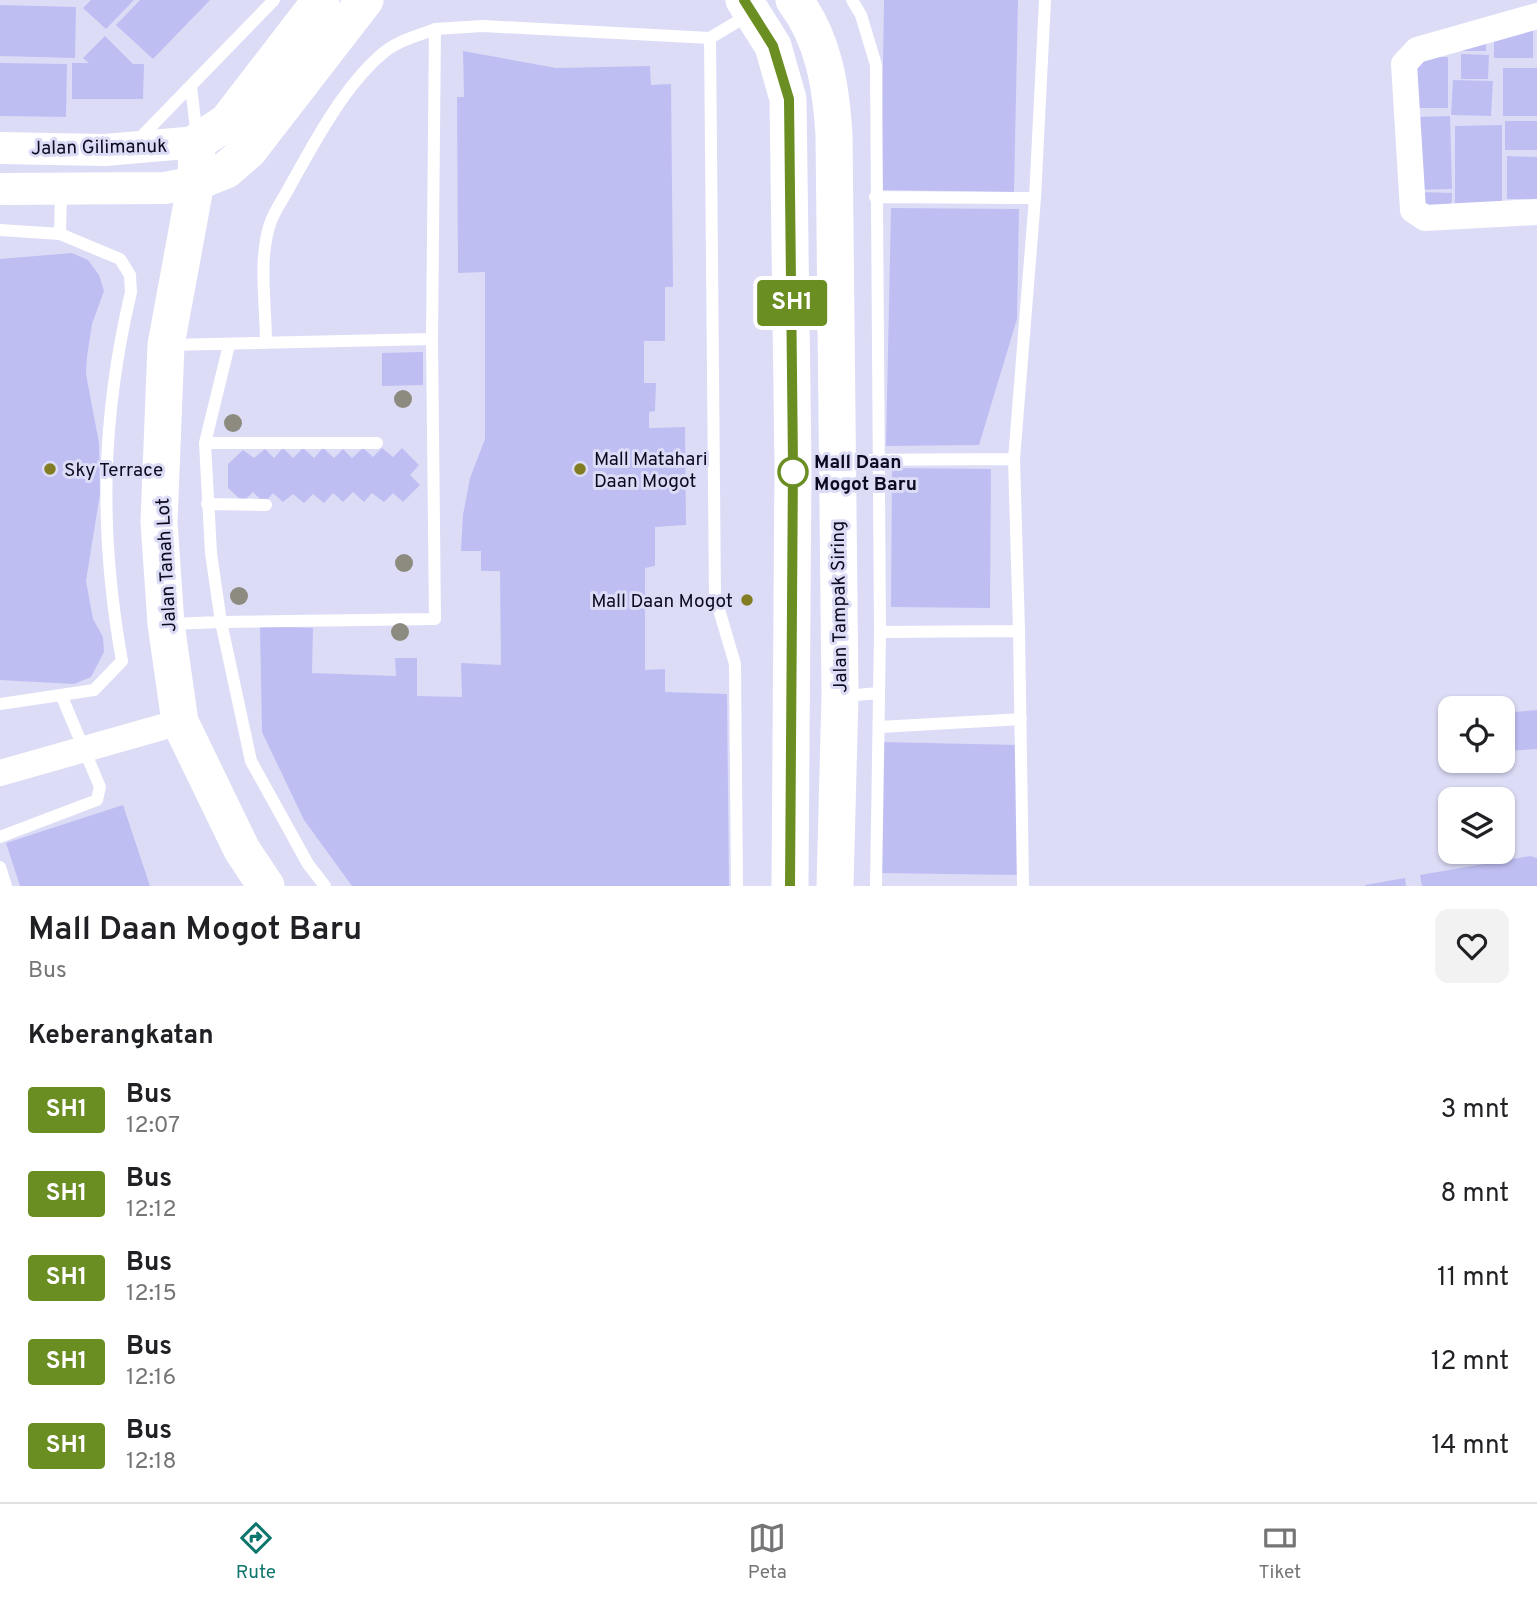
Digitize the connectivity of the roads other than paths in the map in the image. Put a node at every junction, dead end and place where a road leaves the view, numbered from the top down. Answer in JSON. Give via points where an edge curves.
{"nodes":[{"id":1,"x":274,"y":0,"type":"edge"},
{"id":2,"x":321,"y":0,"type":"edge"},
{"id":3,"x":365,"y":0,"type":"edge"},
{"id":4,"x":852,"y":0,"type":"edge"},
{"id":5,"x":1045,"y":0,"type":"edge"},
{"id":6,"x":802,"y":3,"type":"edge"},
{"id":7,"x":749,"y":6,"type":"edge"},
{"id":8,"x":1537,"y":16,"type":"edge"},
{"id":9,"x":435,"y":29,"type":"junction"},
{"id":10,"x":710,"y":38,"type":"junction"},
{"id":11,"x":191,"y":86,"type":"junction"},
{"id":12,"x":197,"y":142,"type":"junction"},
{"id":13,"x":0,"y":148,"type":"edge"},
{"id":14,"x":130,"y":148,"type":"junction"},
{"id":15,"x":196,"y":182,"type":"junction"},
{"id":16,"x":0,"y":189,"type":"edge"},
{"id":17,"x":61,"y":190,"type":"junction"},
{"id":18,"x":875,"y":197,"type":"junction"},
{"id":19,"x":1035,"y":198,"type":"junction"},
{"id":20,"x":1537,"y":212,"type":"edge"},
{"id":21,"x":0,"y":230,"type":"edge"},
{"id":22,"x":60,"y":234,"type":"junction"},
{"id":23,"x":432,"y":339,"type":"junction"},
{"id":24,"x":266,"y":343,"type":"junction"},
{"id":25,"x":166,"y":345,"type":"junction"},
{"id":26,"x":229,"y":345,"type":"junction"},
{"id":27,"x":205,"y":443,"type":"junction"},
{"id":28,"x":377,"y":443,"type":"dead end"},
{"id":29,"x":1014,"y":459,"type":"junction"},
{"id":30,"x":836,"y":460,"type":"junction"},
{"id":31,"x":878,"y":460,"type":"junction"},
{"id":32,"x":207,"y":504,"type":"junction"},
{"id":33,"x":266,"y":505,"type":"dead end"},
{"id":34,"x":221,"y":622,"type":"junction"},
{"id":35,"x":166,"y":624,"type":"junction"},
{"id":36,"x":1019,"y":631,"type":"junction"},
{"id":37,"x":880,"y":632,"type":"junction"},
{"id":38,"x":879,"y":693,"type":"junction"},
{"id":39,"x":62,"y":696,"type":"junction"},
{"id":40,"x":840,"y":696,"type":"junction"},
{"id":41,"x":0,"y":704,"type":"edge"},
{"id":42,"x":1020,"y":719,"type":"junction"},
{"id":43,"x":180,"y":722,"type":"junction"},
{"id":44,"x":879,"y":727,"type":"junction"},
{"id":45,"x":83,"y":750,"type":"junction"},
{"id":46,"x":0,"y":773,"type":"edge"},
{"id":47,"x":0,"y":837,"type":"edge"},
{"id":48,"x":266,"y":886,"type":"edge"},
{"id":49,"x":325,"y":886,"type":"edge"},
{"id":50,"x":737,"y":886,"type":"edge"},
{"id":51,"x":790,"y":886,"type":"edge"},
{"id":52,"x":835,"y":886,"type":"edge"},
{"id":53,"x":876,"y":886,"type":"edge"},
{"id":54,"x":1023,"y":886,"type":"edge"}],
"edges":[{"from":1,"to":11,"type":"lane"},
{"from":2,"to":12,"type":"main road","via":[[227,122]]},
{"from":3,"to":15,"type":"main road","via":[[250,150],[226,170]]},
{"from":4,"to":18,"type":"lane","via":[[876,65]]},
{"from":5,"to":19,"type":"lane"},
{"from":6,"to":30,"type":"main road","name":"Jalan Tampak Siring","via":[[821,52],[832,111]]},
{"from":7,"to":10,"type":"lane"},
{"from":7,"to":51,"type":"main road","via":[[779,61],[789,99],[793,452]]},
{"from":8,"to":20,"type":"street","via":[[1417,50],[1404,64],[1413,210],[1425,218]]},
{"from":9,"to":10,"type":"lane","via":[[483,26]]},
{"from":9,"to":23,"type":"lane"},
{"from":9,"to":24,"type":"lane","via":[[383,52],[373,63],[323,126],[283,199],[270,225],[265,258]]},
{"from":10,"to":50,"type":"lane","via":[[715,596],[735,664]]},
{"from":11,"to":12,"type":"lane"},
{"from":11,"to":14,"type":"lane"},
{"from":12,"to":14,"type":"street","name":"Jalan Gilimanuk"},
{"from":12,"to":15,"type":"main road","name":"Jalan Tanah Lot"},
{"from":13,"to":14,"type":"street","name":"Jalan Gilimanuk"},
{"from":15,"to":17,"type":"street","via":[[164,188]]},
{"from":15,"to":25,"type":"main road","name":"Jalan Tanah Lot"},
{"from":16,"to":17,"type":"street"},
{"from":17,"to":22,"type":"lane"},
{"from":18,"to":19,"type":"lane"},
{"from":18,"to":31,"type":"lane"},
{"from":19,"to":29,"type":"lane"},
{"from":21,"to":22,"type":"lane"},
{"from":22,"to":39,"type":"lane","via":[[120,258],[131,275],[107,425],[105,527],[122,661],[94,690]]},
{"from":23,"to":24,"type":"lane"},
{"from":23,"to":34,"type":"lane","via":[[435,619]]},
{"from":24,"to":26,"type":"lane"},
{"from":25,"to":26,"type":"lane"},
{"from":25,"to":35,"type":"main road","name":"Jalan Tanah Lot","via":[[159,522]]},
{"from":26,"to":27,"type":"lane"},
{"from":27,"to":28,"type":"lane"},
{"from":27,"to":32,"type":"lane"},
{"from":29,"to":31,"type":"lane"},
{"from":29,"to":36,"type":"lane"},
{"from":30,"to":31,"type":"lane"},
{"from":30,"to":40,"type":"main road","name":"Jalan Tampak Siring"},
{"from":31,"to":37,"type":"lane"},
{"from":32,"to":33,"type":"lane"},
{"from":32,"to":34,"type":"lane"},
{"from":34,"to":35,"type":"lane"},
{"from":34,"to":49,"type":"lane","via":[[251,761]]},
{"from":35,"to":43,"type":"main road","name":"Jalan Tanah Lot"},
{"from":36,"to":37,"type":"lane"},
{"from":36,"to":42,"type":"lane"},
{"from":37,"to":38,"type":"lane"},
{"from":38,"to":40,"type":"lane"},
{"from":38,"to":44,"type":"lane"},
{"from":39,"to":41,"type":"lane"},
{"from":39,"to":45,"type":"lane"},
{"from":40,"to":52,"type":"main road","name":"Jalan Tampak Siring"},
{"from":42,"to":44,"type":"lane"},
{"from":42,"to":54,"type":"lane"},
{"from":43,"to":45,"type":"street"},
{"from":43,"to":48,"type":"main road","name":"Jalan Tanah Lot","via":[[242,850]]},
{"from":44,"to":53,"type":"lane"},
{"from":45,"to":46,"type":"street"},
{"from":45,"to":47,"type":"lane","via":[[100,788],[97,800]]}]}
